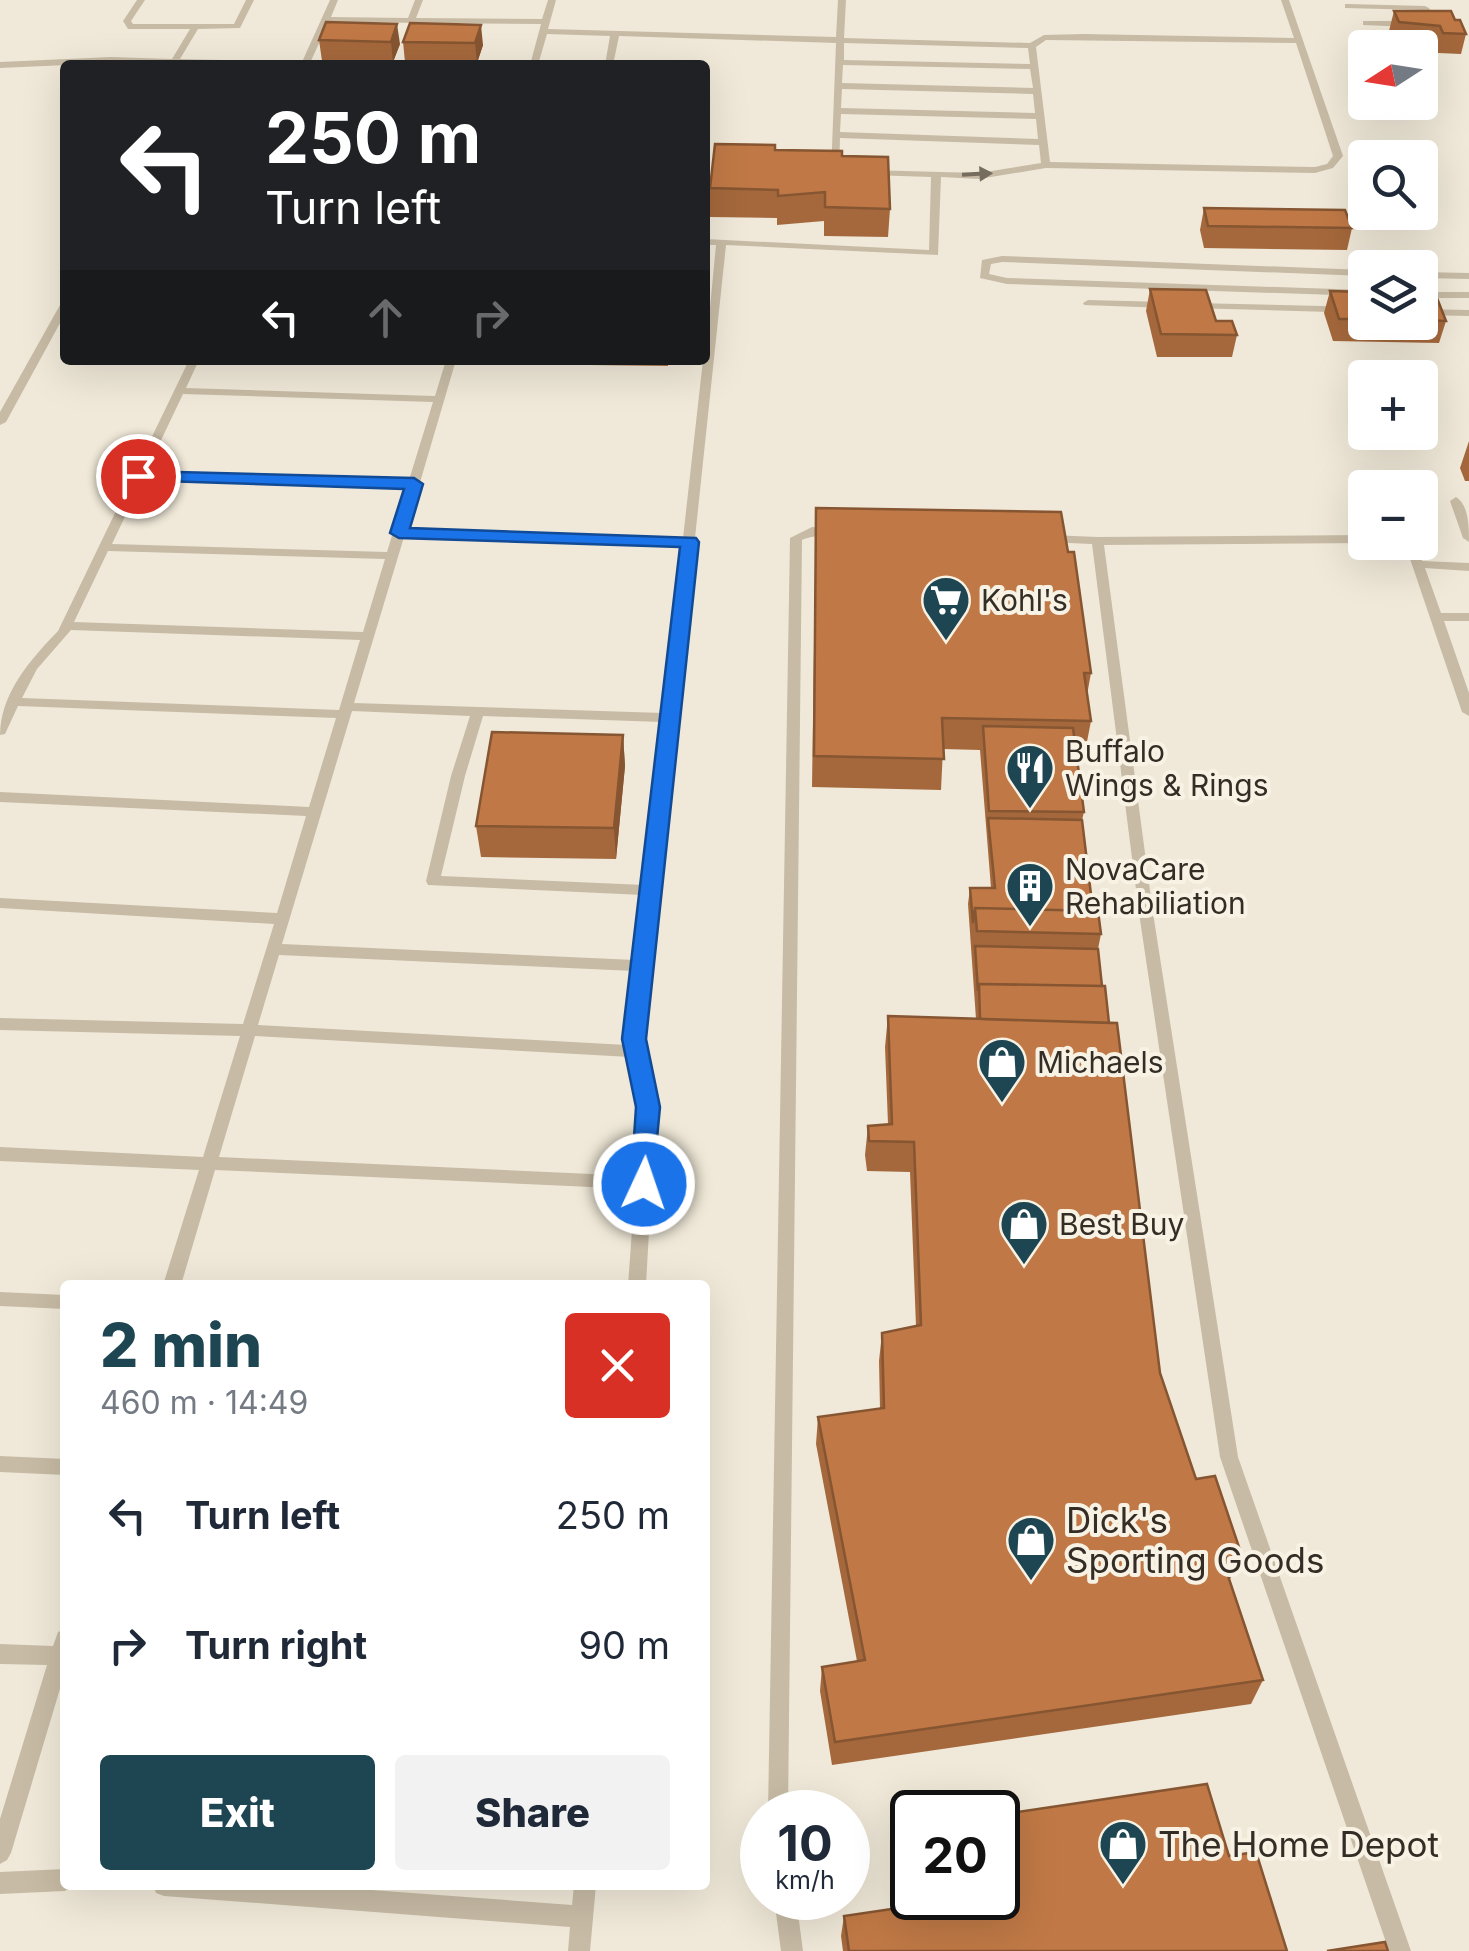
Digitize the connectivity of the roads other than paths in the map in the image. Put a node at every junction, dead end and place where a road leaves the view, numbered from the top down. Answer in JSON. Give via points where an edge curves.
{"nodes":[{"id":1,"x":141,"y":0,"type":"edge"},
{"id":2,"x":250,"y":0,"type":"edge"},
{"id":3,"x":334,"y":0,"type":"edge"},
{"id":4,"x":419,"y":0,"type":"edge"},
{"id":5,"x":552,"y":0,"type":"edge"},
{"id":6,"x":842,"y":0,"type":"edge"},
{"id":7,"x":1285,"y":0,"type":"edge"},
{"id":8,"x":1348,"y":6,"type":"dead end"},
{"id":9,"x":326,"y":18,"type":"junction"},
{"id":10,"x":410,"y":20,"type":"junction"},
{"id":11,"x":1366,"y":24,"type":"dead end"},
{"id":12,"x":1434,"y":25,"type":"junction"},
{"id":13,"x":1452,"y":25,"type":"edge"},
{"id":14,"x":195,"y":27,"type":"junction"},
{"id":15,"x":545,"y":27,"type":"junction"},
{"id":16,"x":615,"y":33,"type":"junction"},
{"id":17,"x":841,"y":40,"type":"junction"},
{"id":18,"x":1299,"y":41,"type":"junction"},
{"id":19,"x":1032,"y":46,"type":"junction"},
{"id":20,"x":176,"y":60,"type":"edge"},
{"id":21,"x":306,"y":60,"type":"edge"},
{"id":22,"x":535,"y":60,"type":"edge"},
{"id":23,"x":610,"y":60,"type":"edge"},
{"id":24,"x":840,"y":62,"type":"junction"},
{"id":25,"x":60,"y":63,"type":"edge"},
{"id":26,"x":0,"y":66,"type":"edge"},
{"id":27,"x":1034,"y":68,"type":"junction"},
{"id":28,"x":839,"y":86,"type":"junction"},
{"id":29,"x":1038,"y":91,"type":"junction"},
{"id":30,"x":838,"y":111,"type":"junction"},
{"id":31,"x":1040,"y":116,"type":"junction"},
{"id":32,"x":836,"y":135,"type":"junction"},
{"id":33,"x":1043,"y":142,"type":"junction"},
{"id":34,"x":1046,"y":165,"type":"junction"},
{"id":35,"x":818,"y":170,"type":"edge"},
{"id":36,"x":834,"y":171,"type":"junction"},
{"id":37,"x":936,"y":174,"type":"junction"},
{"id":38,"x":710,"y":242,"type":"edge"},
{"id":39,"x":721,"y":242,"type":"junction"},
{"id":40,"x":1348,"y":271,"type":"edge"},
{"id":41,"x":1438,"y":275,"type":"edge"},
{"id":42,"x":1469,"y":276,"type":"edge"},
{"id":43,"x":1348,"y":293,"type":"edge"},
{"id":44,"x":1438,"y":295,"type":"edge"},
{"id":45,"x":1469,"y":295,"type":"edge"},
{"id":46,"x":1088,"y":303,"type":"dead end"},
{"id":47,"x":1348,"y":310,"type":"edge"},
{"id":48,"x":1438,"y":313,"type":"edge"},
{"id":49,"x":60,"y":314,"type":"edge"},
{"id":50,"x":1469,"y":314,"type":"edge"},
{"id":51,"x":710,"y":348,"type":"edge"},
{"id":52,"x":192,"y":365,"type":"edge"},
{"id":53,"x":450,"y":365,"type":"edge"},
{"id":54,"x":708,"y":365,"type":"edge"},
{"id":55,"x":179,"y":391,"type":"junction"},
{"id":56,"x":440,"y":399,"type":"junction"},
{"id":57,"x":0,"y":422,"type":"edge"},
{"id":58,"x":138,"y":476,"type":"junction"},
{"id":59,"x":414,"y":484,"type":"junction"},
{"id":60,"x":1456,"y":501,"type":"dead end"},
{"id":61,"x":399,"y":533,"type":"junction"},
{"id":62,"x":850,"y":533,"type":"edge"},
{"id":63,"x":1469,"y":538,"type":"edge"},
{"id":64,"x":1041,"y":539,"type":"edge"},
{"id":65,"x":1348,"y":539,"type":"edge"},
{"id":66,"x":1098,"y":541,"type":"junction"},
{"id":67,"x":690,"y":542,"type":"junction"},
{"id":68,"x":104,"y":547,"type":"junction"},
{"id":69,"x":392,"y":556,"type":"junction"},
{"id":70,"x":1416,"y":560,"type":"edge"},
{"id":71,"x":1418,"y":564,"type":"junction"},
{"id":72,"x":1469,"y":567,"type":"edge"},
{"id":73,"x":1436,"y":617,"type":"junction"},
{"id":74,"x":1469,"y":618,"type":"edge"},
{"id":75,"x":66,"y":626,"type":"junction"},
{"id":76,"x":368,"y":636,"type":"junction"},
{"id":77,"x":14,"y":702,"type":"junction"},
{"id":78,"x":346,"y":710,"type":"junction"},
{"id":79,"x":478,"y":712,"type":"junction"},
{"id":80,"x":1469,"y":712,"type":"edge"},
{"id":81,"x":670,"y":718,"type":"junction"},
{"id":82,"x":0,"y":731,"type":"edge"},
{"id":83,"x":0,"y":797,"type":"edge"},
{"id":84,"x":315,"y":812,"type":"junction"},
{"id":85,"x":651,"y":890,"type":"junction"},
{"id":86,"x":0,"y":903,"type":"edge"},
{"id":87,"x":283,"y":919,"type":"junction"},
{"id":88,"x":274,"y":948,"type":"junction"},
{"id":89,"x":642,"y":966,"type":"junction"},
{"id":90,"x":0,"y":1024,"type":"edge"},
{"id":91,"x":249,"y":1030,"type":"junction"},
{"id":92,"x":636,"y":1051,"type":"junction"},
{"id":93,"x":0,"y":1154,"type":"edge"},
{"id":94,"x":210,"y":1161,"type":"junction"},
{"id":95,"x":644,"y":1184,"type":"junction"},
{"id":96,"x":174,"y":1280,"type":"edge"},
{"id":97,"x":637,"y":1280,"type":"edge"},
{"id":98,"x":0,"y":1299,"type":"edge"},
{"id":99,"x":60,"y":1302,"type":"edge"},
{"id":100,"x":0,"y":1464,"type":"edge"},
{"id":101,"x":60,"y":1468,"type":"edge"},
{"id":102,"x":60,"y":1650,"type":"edge"},
{"id":103,"x":0,"y":1654,"type":"edge"},
{"id":104,"x":60,"y":1660,"type":"edge"},
{"id":105,"x":778,"y":1790,"type":"edge"},
{"id":106,"x":0,"y":1853,"type":"edge"},
{"id":107,"x":60,"y":1880,"type":"edge"},
{"id":108,"x":0,"y":1883,"type":"edge"},
{"id":109,"x":229,"y":1890,"type":"edge"},
{"id":110,"x":585,"y":1890,"type":"edge"},
{"id":111,"x":582,"y":1917,"type":"junction"},
{"id":112,"x":788,"y":1920,"type":"edge"},
{"id":113,"x":579,"y":1951,"type":"edge"},
{"id":114,"x":792,"y":1951,"type":"edge"},
{"id":115,"x":1400,"y":1951,"type":"edge"}],
"edges":[{"from":1,"to":14,"type":"lane","via":[[127,21],[131,27]]},
{"from":2,"to":14,"type":"lane","via":[[238,26]]},
{"from":3,"to":9,"type":"lane"},
{"from":4,"to":10,"type":"lane"},
{"from":5,"to":15,"type":"lane"},
{"from":6,"to":17,"type":"lane"},
{"from":7,"to":18,"type":"lane"},
{"from":8,"to":12,"type":"lane","via":[[1425,8]]},
{"from":9,"to":10,"type":"lane"},
{"from":9,"to":21,"type":"lane"},
{"from":10,"to":15,"type":"lane"},
{"from":11,"to":12,"type":"lane"},
{"from":12,"to":13,"type":"lane"},
{"from":14,"to":20,"type":"lane"},
{"from":15,"to":16,"type":"lane"},
{"from":15,"to":22,"type":"lane"},
{"from":16,"to":17,"type":"lane"},
{"from":16,"to":23,"type":"lane"},
{"from":17,"to":19,"type":"lane"},
{"from":17,"to":24,"type":"lane"},
{"from":18,"to":19,"type":"lane","via":[[1057,37]]},
{"from":18,"to":34,"type":"lane","via":[[1338,156],[1330,166]]},
{"from":19,"to":27,"type":"lane"},
{"from":24,"to":27,"type":"lane"},
{"from":24,"to":28,"type":"lane"},
{"from":25,"to":26,"type":"lane"},
{"from":27,"to":29,"type":"lane"},
{"from":28,"to":29,"type":"lane"},
{"from":28,"to":30,"type":"lane"},
{"from":29,"to":31,"type":"lane"},
{"from":30,"to":31,"type":"lane"},
{"from":30,"to":32,"type":"lane"},
{"from":31,"to":33,"type":"lane"},
{"from":32,"to":33,"type":"lane"},
{"from":32,"to":36,"type":"lane"},
{"from":33,"to":34,"type":"lane"},
{"from":37,"to":34,"type":"lane","one_way":true,"via":[[979,176]]},
{"from":35,"to":36,"type":"lane"},
{"from":36,"to":37,"type":"lane"},
{"from":37,"to":39,"type":"lane","via":[[934,252]]},
{"from":38,"to":39,"type":"lane"},
{"from":39,"to":51,"type":"lane"},
{"from":40,"to":43,"type":"lane","via":[[1002,260],[986,262],[984,276]]},
{"from":41,"to":42,"type":"lane"},
{"from":44,"to":45,"type":"lane"},
{"from":46,"to":47,"type":"lane"},
{"from":48,"to":50,"type":"lane"},
{"from":49,"to":57,"type":"lane"},
{"from":52,"to":55,"type":"lane"},
{"from":53,"to":56,"type":"lane"},
{"from":54,"to":67,"type":"lane"},
{"from":55,"to":56,"type":"lane"},
{"from":55,"to":58,"type":"lane"},
{"from":56,"to":59,"type":"lane"},
{"from":58,"to":59,"type":"lane"},
{"from":58,"to":68,"type":"lane"},
{"from":59,"to":61,"type":"lane"},
{"from":60,"to":63,"type":"lane"},
{"from":61,"to":67,"type":"lane"},
{"from":61,"to":69,"type":"lane"},
{"from":62,"to":105,"type":"lane","via":[[796,538]]},
{"from":64,"to":66,"type":"lane"},
{"from":65,"to":66,"type":"lane"},
{"from":66,"to":115,"type":"lane","via":[[1146,914],[1229,1457]]},
{"from":67,"to":81,"type":"lane"},
{"from":68,"to":69,"type":"lane"},
{"from":68,"to":75,"type":"lane"},
{"from":69,"to":76,"type":"lane"},
{"from":70,"to":71,"type":"lane"},
{"from":71,"to":72,"type":"lane"},
{"from":71,"to":73,"type":"lane"},
{"from":73,"to":74,"type":"lane"},
{"from":73,"to":80,"type":"lane"},
{"from":75,"to":76,"type":"lane"},
{"from":75,"to":77,"type":"lane","via":[[30,666]]},
{"from":76,"to":78,"type":"lane"},
{"from":77,"to":78,"type":"lane"},
{"from":77,"to":82,"type":"lane"},
{"from":78,"to":79,"type":"lane"},
{"from":78,"to":84,"type":"lane"},
{"from":79,"to":81,"type":"lane"},
{"from":79,"to":85,"type":"lane","via":[[433,881]]},
{"from":81,"to":85,"type":"lane"},
{"from":83,"to":84,"type":"lane"},
{"from":84,"to":87,"type":"lane"},
{"from":85,"to":89,"type":"lane"},
{"from":86,"to":87,"type":"lane"},
{"from":87,"to":88,"type":"lane"},
{"from":88,"to":89,"type":"lane"},
{"from":88,"to":91,"type":"lane"},
{"from":89,"to":92,"type":"lane"},
{"from":90,"to":91,"type":"lane"},
{"from":91,"to":92,"type":"lane"},
{"from":91,"to":94,"type":"lane"},
{"from":92,"to":95,"type":"lane","via":[[648,1107]]},
{"from":93,"to":94,"type":"lane"},
{"from":94,"to":95,"type":"lane"},
{"from":94,"to":96,"type":"lane"},
{"from":95,"to":97,"type":"lane"},
{"from":98,"to":99,"type":"lane"},
{"from":100,"to":101,"type":"lane"},
{"from":102,"to":103,"type":"lane"},
{"from":104,"to":106,"type":"lane"},
{"from":107,"to":108,"type":"lane"},
{"from":109,"to":111,"type":"lane"},
{"from":110,"to":111,"type":"lane"},
{"from":111,"to":113,"type":"lane"},
{"from":112,"to":114,"type":"lane"}]}
